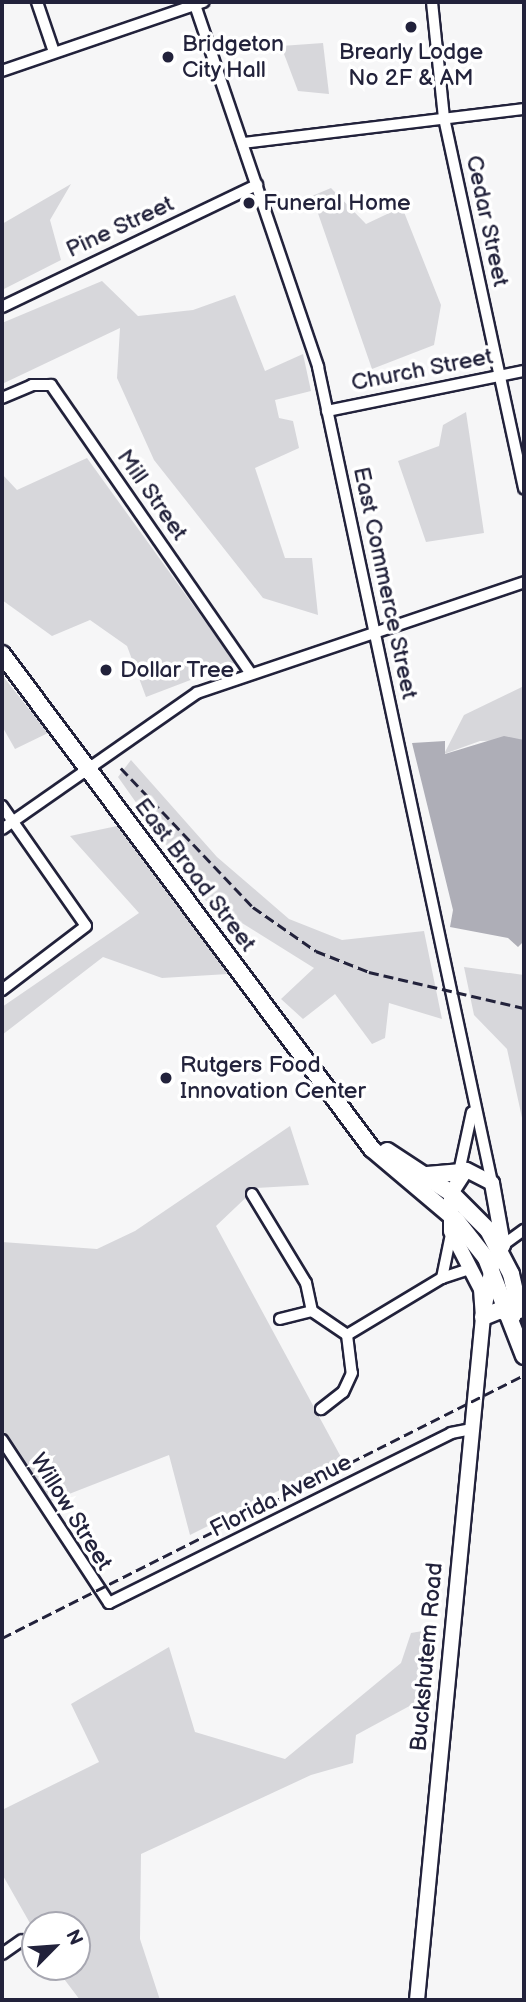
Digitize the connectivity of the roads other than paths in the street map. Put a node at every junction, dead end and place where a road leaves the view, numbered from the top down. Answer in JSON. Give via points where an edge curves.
{"nodes":[{"id":1,"x":37,"y":2,"type":"edge"},
{"id":2,"x":198,"y":2,"type":"edge"},
{"id":3,"x":432,"y":2,"type":"edge"},
{"id":4,"x":53,"y":49,"type":"junction"},
{"id":5,"x":2,"y":71,"type":"edge"},
{"id":6,"x":524,"y":109,"type":"edge"},
{"id":7,"x":444,"y":118,"type":"junction"},
{"id":8,"x":243,"y":143,"type":"junction"},
{"id":9,"x":257,"y":185,"type":"junction"},
{"id":10,"x":2,"y":307,"type":"edge"},
{"id":11,"x":524,"y":371,"type":"edge"},
{"id":12,"x":499,"y":376,"type":"junction"},
{"id":13,"x":2,"y":398,"type":"edge"},
{"id":14,"x":327,"y":411,"type":"junction"},
{"id":15,"x":524,"y":488,"type":"edge"},
{"id":16,"x":524,"y":582,"type":"edge"},
{"id":17,"x":374,"y":635,"type":"junction"},
{"id":18,"x":2,"y":654,"type":"edge"},
{"id":19,"x":250,"y":672,"type":"junction"},
{"id":20,"x":86,"y":767,"type":"junction"},
{"id":21,"x":2,"y":806,"type":"edge"},
{"id":22,"x":13,"y":821,"type":"junction"},
{"id":23,"x":2,"y":829,"type":"edge"},
{"id":24,"x":2,"y":990,"type":"edge"},
{"id":25,"x":472,"y":1102,"type":"junction"},
{"id":26,"x":459,"y":1172,"type":"junction"},
{"id":27,"x":416,"y":1174,"type":"junction"},
{"id":28,"x":492,"y":1183,"type":"junction"},
{"id":29,"x":451,"y":1193,"type":"junction"},
{"id":30,"x":252,"y":1194,"type":"dead end"},
{"id":31,"x":450,"y":1223,"type":"junction"},
{"id":32,"x":500,"y":1226,"type":"junction"},
{"id":33,"x":524,"y":1230,"type":"edge"},
{"id":34,"x":499,"y":1255,"type":"junction"},
{"id":35,"x":469,"y":1269,"type":"junction"},
{"id":36,"x":442,"y":1278,"type":"junction"},
{"id":37,"x":312,"y":1311,"type":"junction"},
{"id":38,"x":513,"y":1316,"type":"junction"},
{"id":39,"x":484,"y":1317,"type":"junction"},
{"id":40,"x":280,"y":1319,"type":"dead end"},
{"id":41,"x":347,"y":1335,"type":"junction"},
{"id":42,"x":524,"y":1349,"type":"edge"},
{"id":43,"x":524,"y":1356,"type":"edge"},
{"id":44,"x":321,"y":1409,"type":"dead end"},
{"id":45,"x":472,"y":1429,"type":"junction"},
{"id":46,"x":2,"y":1440,"type":"edge"},
{"id":47,"x":109,"y":1603,"type":"joint"},
{"id":48,"x":21,"y":1941,"type":"edge"},
{"id":49,"x":2,"y":1954,"type":"edge"},
{"id":50,"x":417,"y":2000,"type":"edge"}],
"edges":[{"from":1,"to":4,"type":"street"},
{"from":2,"to":4,"type":"street"},
{"from":2,"to":8,"type":"street","name":"East Commerce Street"},
{"from":3,"to":7,"type":"street","name":"Cedar Street"},
{"from":4,"to":5,"type":"street"},
{"from":6,"to":7,"type":"street"},
{"from":7,"to":8,"type":"street"},
{"from":7,"to":12,"type":"street","name":"Cedar Street"},
{"from":8,"to":9,"type":"street","name":"East Commerce Street"},
{"from":9,"to":10,"type":"street","name":"Pine Street"},
{"from":9,"to":14,"type":"street","name":"East Commerce Street"},
{"from":11,"to":12,"type":"street","name":"Church Street"},
{"from":12,"to":14,"type":"street","name":"Church Street"},
{"from":12,"to":15,"type":"street","name":"Cedar Street"},
{"from":13,"to":19,"type":"street","name":"Mill Street","via":[[32,385],[51,385]]},
{"from":14,"to":17,"type":"street","name":"East Commerce Street"},
{"from":16,"to":17,"type":"street"},
{"from":17,"to":19,"type":"street"},
{"from":17,"to":25,"type":"street","name":"East Commerce Street"},
{"from":18,"to":20,"type":"highway","name":"East Broad Street"},
{"from":19,"to":20,"type":"street","via":[[180,701]]},
{"from":20,"to":22,"type":"street"},
{"from":20,"to":27,"type":"highway","name":"East Broad Street","via":[[352,1123]]},
{"from":21,"to":22,"type":"street"},
{"from":22,"to":23,"type":"street"},
{"from":22,"to":24,"type":"street","via":[[86,926]]},
{"from":25,"to":26,"type":"street","via":[[471,1140]]},
{"from":25,"to":28,"type":"street","name":"East Commerce Street"},
{"from":26,"to":27,"type":"highway"},
{"from":26,"to":28,"type":"main road","via":[[476,1171]]},
{"from":26,"to":29,"type":"main road"},
{"from":27,"to":29,"type":"highway","name":"East Broad Street"},
{"from":27,"to":31,"type":"highway","name":"East Broad Street"},
{"from":28,"to":32,"type":"main road"},
{"from":29,"to":31,"type":"main road"},
{"from":29,"to":34,"type":"highway","name":"East Broad Street"},
{"from":30,"to":37,"type":"street","via":[[309,1290]]},
{"from":31,"to":34,"type":"highway","name":"East Broad Street"},
{"from":31,"to":35,"type":"main road"},
{"from":31,"to":36,"type":"street"},
{"from":32,"to":33,"type":"street"},
{"from":32,"to":34,"type":"main road"},
{"from":33,"to":34,"type":"street"},
{"from":34,"to":35,"type":"main road"},
{"from":34,"to":38,"type":"highway"},
{"from":34,"to":39,"type":"main road"},
{"from":34,"to":42,"type":"highway","via":[[516,1292]]},
{"from":35,"to":36,"type":"street"},
{"from":35,"to":39,"type":"main road","via":[[481,1289]]},
{"from":36,"to":41,"type":"street"},
{"from":37,"to":40,"type":"street"},
{"from":37,"to":41,"type":"street"},
{"from":38,"to":39,"type":"highway","via":[[500,1310]]},
{"from":38,"to":43,"type":"highway"},
{"from":39,"to":45,"type":"main road","name":"Buckshutem Road"},
{"from":41,"to":44,"type":"street","via":[[352,1373],[343,1392]]},
{"from":45,"to":47,"type":"street","name":"Florida Avenue","via":[[451,1433]]},
{"from":45,"to":50,"type":"main road","name":"Buckshutem Road"},
{"from":46,"to":47,"type":"street","name":"Willow Street"},
{"from":48,"to":49,"type":"street"}]}
